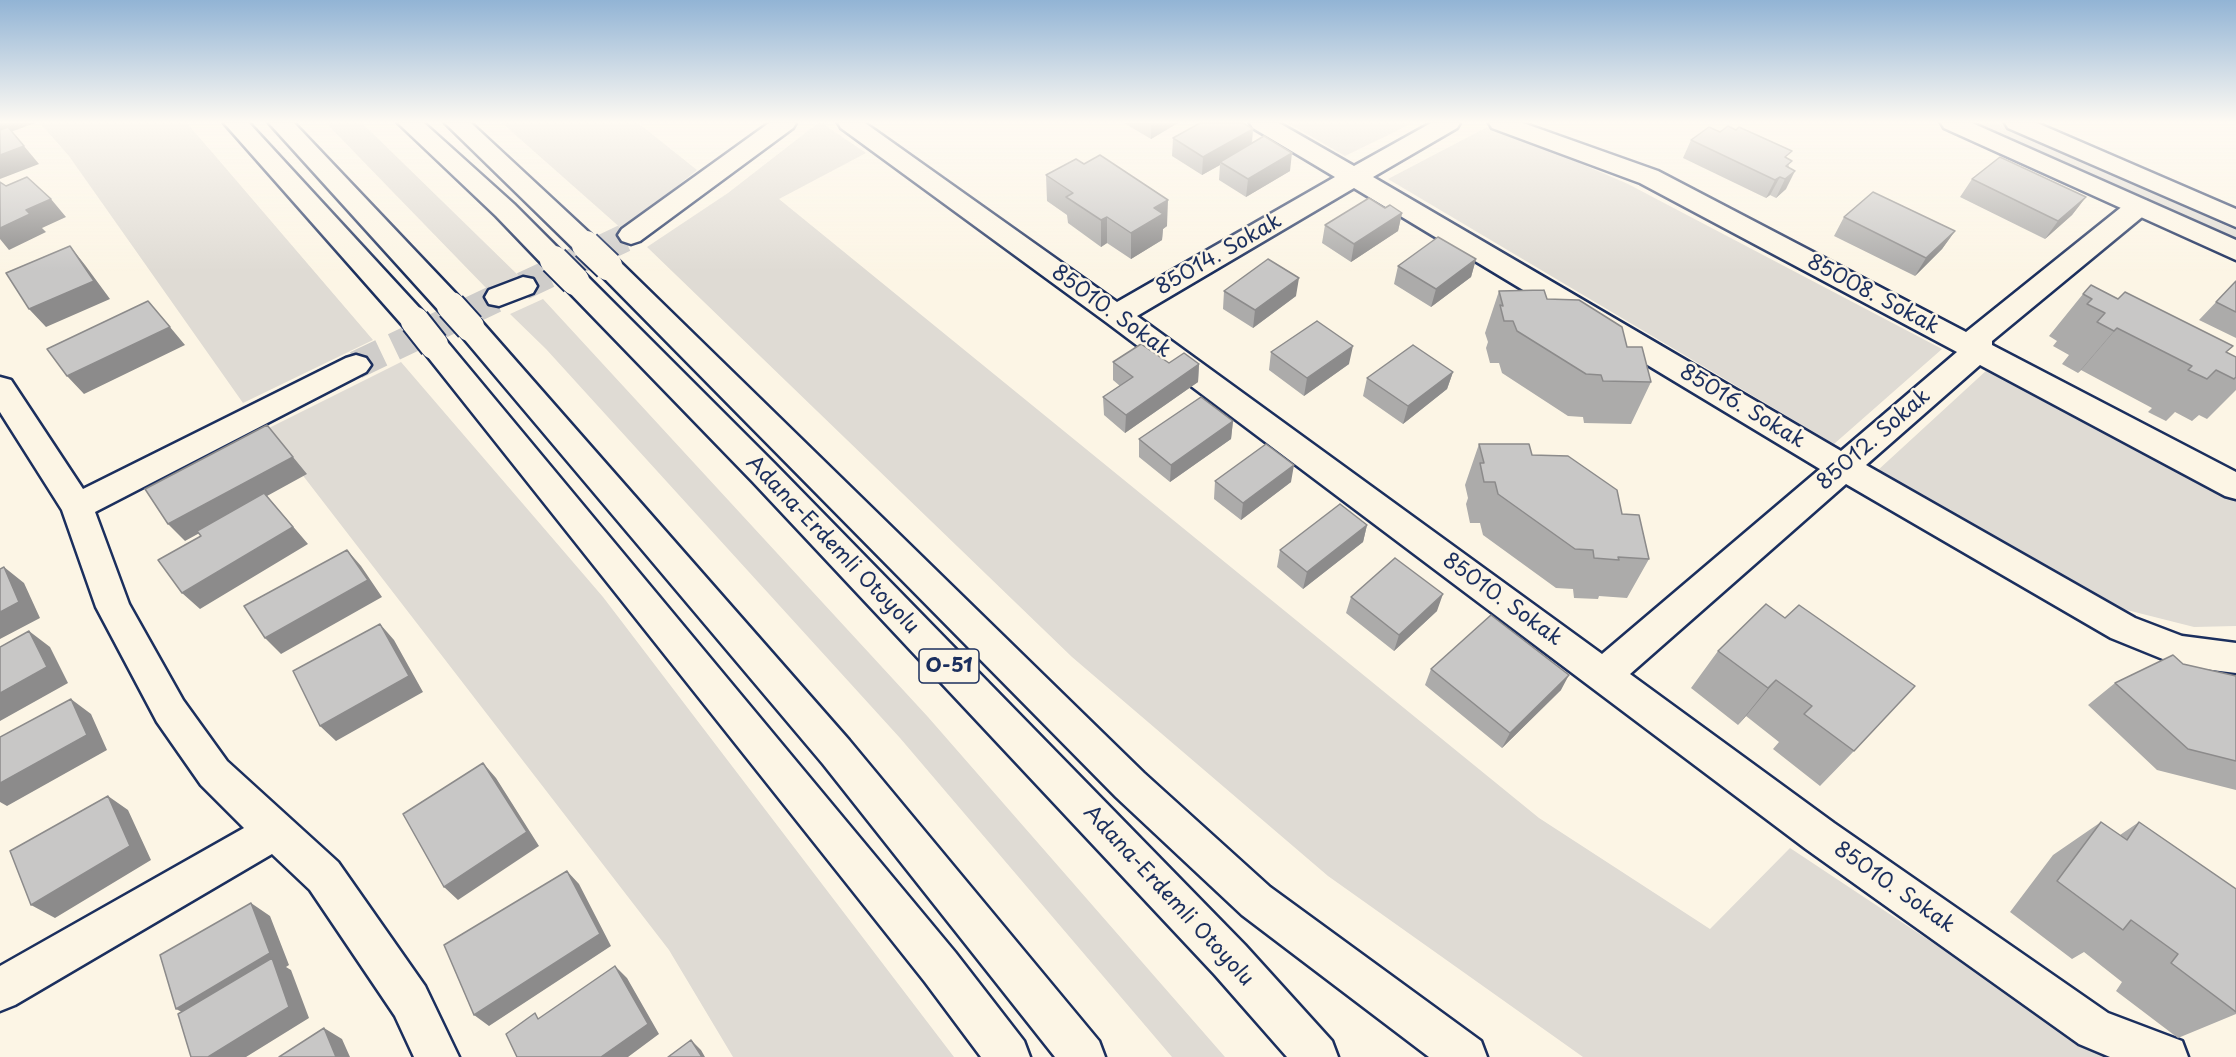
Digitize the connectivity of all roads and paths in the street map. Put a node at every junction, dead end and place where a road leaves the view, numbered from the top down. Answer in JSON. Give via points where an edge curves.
{"nodes":[{"id":1,"x":280,"y":172,"type":"edge"},
{"id":2,"x":327,"y":172,"type":"edge"},
{"id":3,"x":464,"y":172,"type":"edge"},
{"id":4,"x":511,"y":172,"type":"edge"},
{"id":5,"x":717,"y":172,"type":"edge"},
{"id":6,"x":918,"y":172,"type":"edge"},
{"id":7,"x":1349,"y":172,"type":"edge"},
{"id":8,"x":1361,"y":172,"type":"edge"},
{"id":9,"x":1635,"y":172,"type":"edge"},
{"id":10,"x":2062,"y":172,"type":"edge"},
{"id":11,"x":2130,"y":172,"type":"edge"},
{"id":12,"x":1355,"y":176,"type":"junction"},
{"id":13,"x":2138,"y":207,"type":"junction"},
{"id":14,"x":2236,"y":219,"type":"edge"},
{"id":15,"x":631,"y":235,"type":"tunnel mouth"},
{"id":16,"x":2236,"y":251,"type":"edge"},
{"id":17,"x":1116,"y":315,"type":"junction"},
{"id":18,"x":1978,"y":350,"type":"junction"},
{"id":19,"x":356,"y":365,"type":"tunnel mouth"},
{"id":20,"x":0,"y":389,"type":"edge"},
{"id":21,"x":1843,"y":467,"type":"junction"},
{"id":22,"x":2236,"y":487,"type":"edge"},
{"id":23,"x":77,"y":507,"type":"junction"},
{"id":24,"x":2236,"y":658,"type":"edge"},
{"id":25,"x":1604,"y":675,"type":"junction"},
{"id":26,"x":275,"y":831,"type":"junction"},
{"id":27,"x":0,"y":990,"type":"edge"},
{"id":28,"x":436,"y":1057,"type":"edge"},
{"id":29,"x":1008,"y":1057,"type":"edge"},
{"id":30,"x":1083,"y":1057,"type":"edge"},
{"id":31,"x":1316,"y":1057,"type":"edge"},
{"id":32,"x":1465,"y":1057,"type":"edge"},
{"id":33,"x":2166,"y":1057,"type":"edge"}],
"edges":[{"from":1,"to":29,"type":"main road","via":[[425,333],[940,967]]},
{"from":2,"to":30,"type":"main road","via":[[461,316],[836,752]]},
{"from":3,"to":31,"type":"main road","name":"Adana-Erdemli Otoyolu","number":"O-51","via":[[764,473],[1197,926]]},
{"from":4,"to":32,"type":"main road","via":[[1130,785],[1256,900]]},
{"from":5,"to":15,"type":"main road"},
{"from":6,"to":17,"type":"main road","name":"85010. Sokak"},
{"from":7,"to":12,"type":"main road","name":"85016. Sokak"},
{"from":8,"to":12,"type":"main road","name":"85014. Sokak"},
{"from":9,"to":18,"type":"main road","name":"85008. Sokak"},
{"from":10,"to":13,"type":"main road"},
{"from":11,"to":14,"type":"main road"},
{"from":12,"to":17,"type":"main road","name":"85014. Sokak"},
{"from":12,"to":21,"type":"main road","name":"85016. Sokak"},
{"from":13,"to":16,"type":"main road"},
{"from":13,"to":18,"type":"main road","name":"85012. Sokak","via":[[1977,338]]},
{"from":17,"to":25,"type":"main road","name":"85010. Sokak"},
{"from":18,"to":21,"type":"main road","name":"85012. Sokak"},
{"from":18,"to":22,"type":"main road","name":"85008. Sokak"},
{"from":19,"to":23,"type":"main road"},
{"from":20,"to":23,"type":"main road"},
{"from":21,"to":24,"type":"main road","name":"85016. Sokak","via":[[2123,628],[2180,651]]},
{"from":21,"to":25,"type":"main road","name":"85012. Sokak"},
{"from":23,"to":26,"type":"main road","via":[[113,607],[171,711],[214,772]]},
{"from":25,"to":33,"type":"main road","name":"85010. Sokak","via":[[1820,836],[2094,1029]]},
{"from":26,"to":27,"type":"main road"},
{"from":26,"to":28,"type":"main road","via":[[324,876],[410,1001]]}]}
